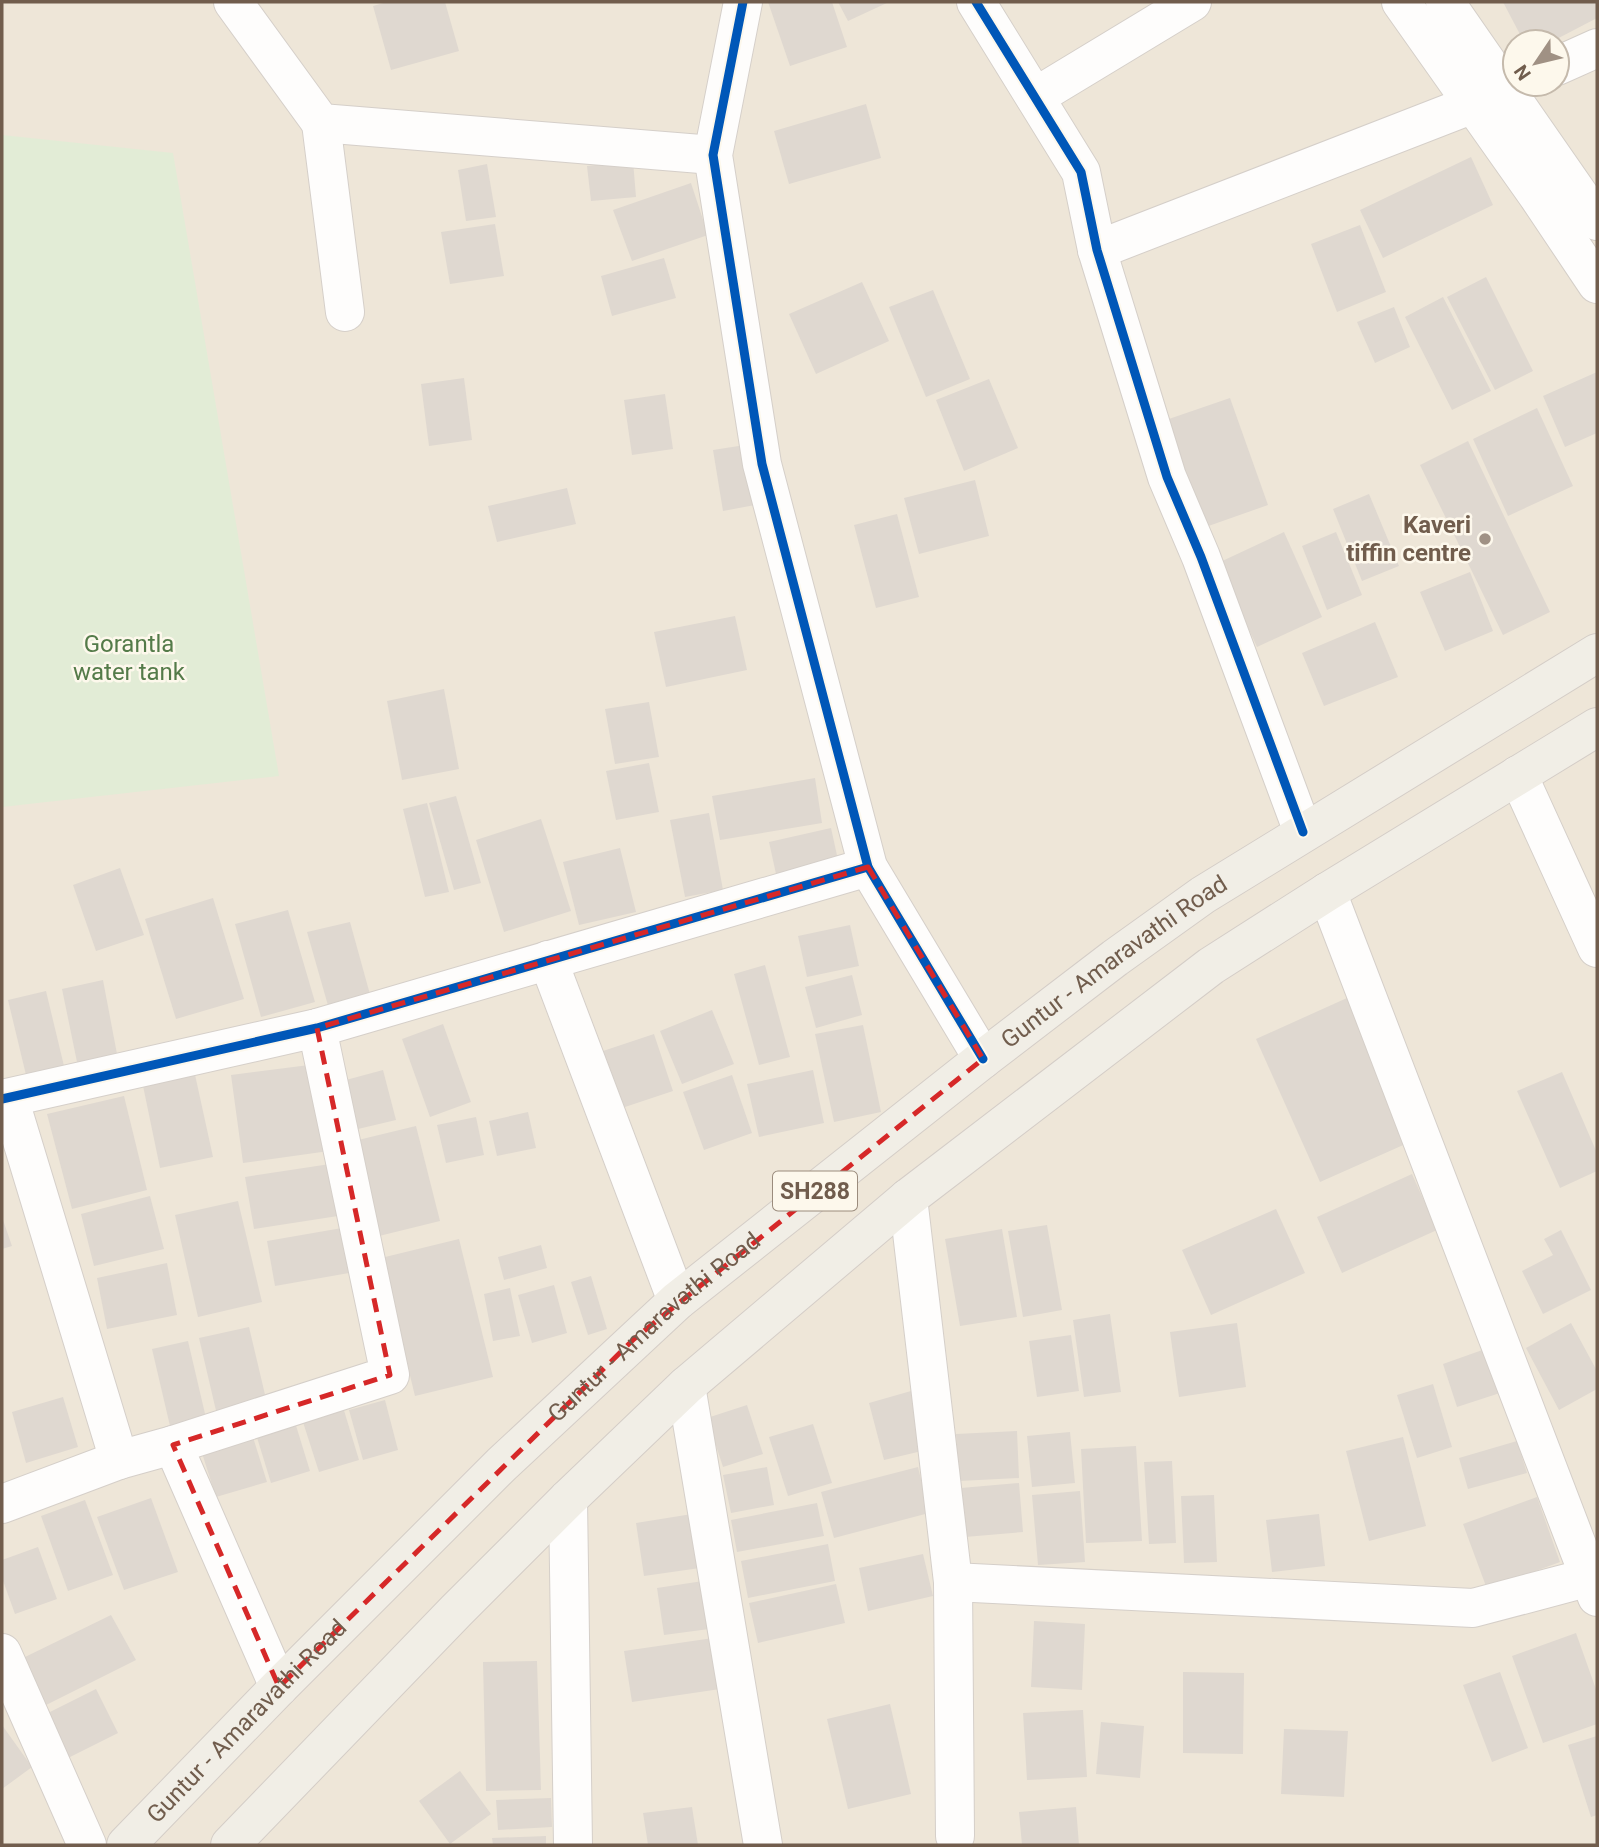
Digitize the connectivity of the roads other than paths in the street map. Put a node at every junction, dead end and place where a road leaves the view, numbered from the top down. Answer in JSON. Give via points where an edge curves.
{"nodes":[{"id":1,"x":233,"y":2,"type":"edge"},
{"id":2,"x":743,"y":2,"type":"edge"},
{"id":3,"x":976,"y":2,"type":"edge"},
{"id":4,"x":1192,"y":2,"type":"edge"},
{"id":5,"x":1401,"y":2,"type":"edge"},
{"id":6,"x":1445,"y":2,"type":"edge"},
{"id":7,"x":1597,"y":48,"type":"edge"},
{"id":8,"x":1571,"y":60,"type":"edge"},
{"id":9,"x":1498,"y":92,"type":"edge"},
{"id":10,"x":1035,"y":97,"type":"junction"},
{"id":11,"x":321,"y":123,"type":"junction"},
{"id":12,"x":713,"y":155,"type":"junction"},
{"id":13,"x":1597,"y":221,"type":"edge"},
{"id":14,"x":1097,"y":250,"type":"junction"},
{"id":15,"x":1597,"y":284,"type":"edge"},
{"id":16,"x":345,"y":312,"type":"dead end"},
{"id":17,"x":1597,"y":653,"type":"edge"},
{"id":18,"x":1597,"y":727,"type":"edge"},
{"id":19,"x":1518,"y":775,"type":"junction"},
{"id":20,"x":1303,"y":832,"type":"junction"},
{"id":21,"x":868,"y":867,"type":"junction"},
{"id":22,"x":1327,"y":892,"type":"junction"},
{"id":23,"x":1597,"y":948,"type":"edge"},
{"id":24,"x":548,"y":960,"type":"junction"},
{"id":25,"x":317,"y":1028,"type":"junction"},
{"id":26,"x":983,"y":1059,"type":"junction"},
{"id":27,"x":5,"y":1099,"type":"edge"},
{"id":28,"x":908,"y":1198,"type":"junction"},
{"id":29,"x":677,"y":1301,"type":"junction"},
{"id":30,"x":686,"y":1386,"type":"junction"},
{"id":31,"x":173,"y":1445,"type":"junction"},
{"id":32,"x":119,"y":1460,"type":"junction"},
{"id":33,"x":568,"y":1499,"type":"junction"},
{"id":34,"x":2,"y":1504,"type":"edge"},
{"id":35,"x":1591,"y":1565,"type":"edge"},
{"id":36,"x":953,"y":1582,"type":"junction"},
{"id":37,"x":2,"y":1653,"type":"edge"},
{"id":38,"x":279,"y":1687,"type":"junction"},
{"id":39,"x":955,"y":1836,"type":"dead end"},
{"id":40,"x":239,"y":1841,"type":"edge"},
{"id":41,"x":87,"y":1845,"type":"edge"},
{"id":42,"x":126,"y":1845,"type":"edge"},
{"id":43,"x":573,"y":1845,"type":"edge"},
{"id":44,"x":763,"y":1845,"type":"edge"}],
"edges":[{"from":1,"to":11,"type":"street"},
{"from":2,"to":12,"type":"street"},
{"from":3,"to":10,"type":"street"},
{"from":4,"to":10,"type":"street"},
{"from":5,"to":9,"type":"street"},
{"from":6,"to":9,"type":"street"},
{"from":7,"to":8,"type":"street"},
{"from":9,"to":13,"type":"street"},
{"from":9,"to":14,"type":"street"},
{"from":9,"to":15,"type":"street"},
{"from":10,"to":14,"type":"street","via":[[1081,172]]},
{"from":11,"to":12,"type":"street"},
{"from":11,"to":16,"type":"street"},
{"from":12,"to":21,"type":"street","via":[[762,464]]},
{"from":14,"to":20,"type":"street","via":[[1167,477]]},
{"from":17,"to":20,"type":"main road","name":"Guntur - Amaravathi Road","number":"SH288"},
{"from":18,"to":19,"type":"main road","number":"SH288"},
{"from":19,"to":22,"type":"main road","number":"SH288"},
{"from":19,"to":23,"type":"street"},
{"from":20,"to":26,"type":"main road","name":"Guntur - Amaravathi Road","number":"SH288","via":[[1203,895]]},
{"from":21,"to":24,"type":"street"},
{"from":21,"to":26,"type":"street"},
{"from":22,"to":28,"type":"main road","number":"SH288","via":[[1211,967]]},
{"from":22,"to":35,"type":"street"},
{"from":24,"to":25,"type":"street"},
{"from":24,"to":29,"type":"street"},
{"from":25,"to":27,"type":"street"},
{"from":25,"to":31,"type":"street","via":[[390,1375]]},
{"from":26,"to":29,"type":"main road","name":"Guntur - Amaravathi Road","number":"SH288"},
{"from":27,"to":32,"type":"street"},
{"from":28,"to":30,"type":"main road","number":"SH288"},
{"from":28,"to":36,"type":"street"},
{"from":29,"to":38,"type":"main road","name":"Guntur - Amaravathi Road","number":"SH288","via":[[512,1455]]},
{"from":30,"to":33,"type":"main road","number":"SH288"},
{"from":30,"to":44,"type":"street"},
{"from":31,"to":32,"type":"street"},
{"from":31,"to":38,"type":"street"},
{"from":32,"to":34,"type":"street"},
{"from":33,"to":40,"type":"main road","number":"SH288"},
{"from":33,"to":43,"type":"street"},
{"from":35,"to":36,"type":"street","via":[[1473,1608]]},
{"from":36,"to":39,"type":"street"},
{"from":37,"to":41,"type":"street"},
{"from":38,"to":42,"type":"main road","name":"Guntur - Amaravathi Road","number":"SH288"}]}
